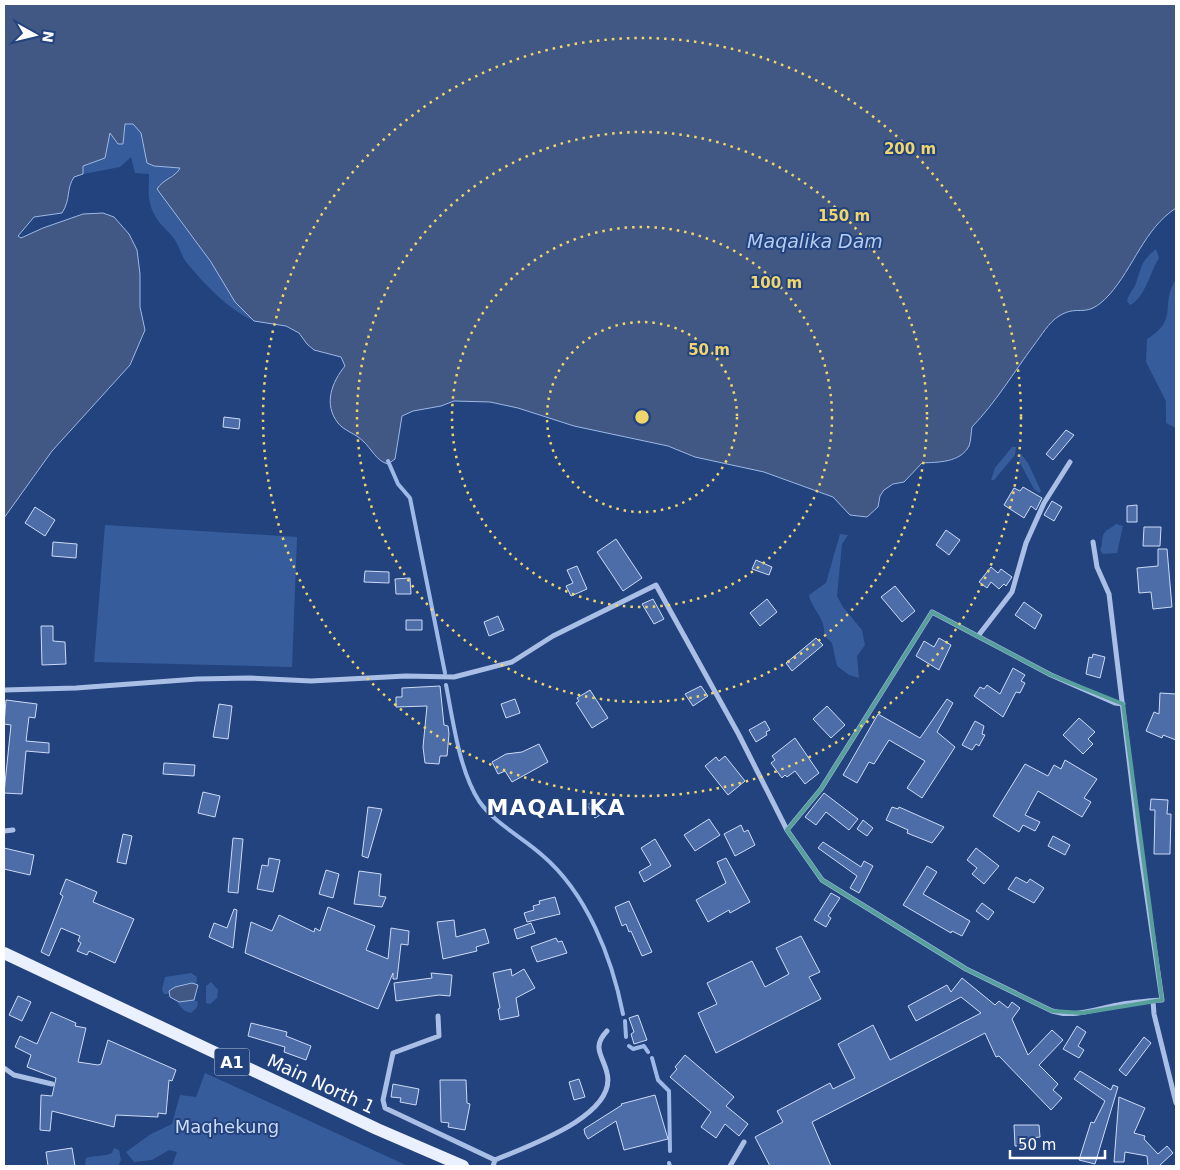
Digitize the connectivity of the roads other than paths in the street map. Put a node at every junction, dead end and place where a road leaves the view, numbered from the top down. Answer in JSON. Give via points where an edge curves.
{"nodes":[{"id":1,"x":1070,"y":462,"type":"dead end"},
{"id":2,"x":1093,"y":542,"type":"dead end"},
{"id":3,"x":978,"y":636,"type":"junction"},
{"id":4,"x":4,"y":690,"type":"edge"},
{"id":5,"x":1123,"y":704,"type":"junction"},
{"id":6,"x":13,"y":830,"type":"dead end"},
{"id":7,"x":787,"y":830,"type":"junction"},
{"id":8,"x":4,"y":831,"type":"edge"},
{"id":9,"x":4,"y":953,"type":"edge"},
{"id":10,"x":1153,"y":1000,"type":"junction"},
{"id":11,"x":438,"y":1016,"type":"dead end"},
{"id":12,"x":607,"y":1031,"type":"dead end"},
{"id":13,"x":4,"y":1068,"type":"edge"},
{"id":14,"x":52,"y":1084,"type":"dead end"},
{"id":15,"x":1176,"y":1103,"type":"edge"},
{"id":16,"x":744,"y":1142,"type":"dead end"},
{"id":17,"x":495,"y":1160,"type":"junction"},
{"id":18,"x":463,"y":1166,"type":"edge"},
{"id":19,"x":492,"y":1166,"type":"edge"},
{"id":20,"x":730,"y":1166,"type":"edge"}],
"edges":[{"from":1,"to":3,"type":"street","via":[[1040,511],[1026,543],[1012,592]]},
{"from":2,"to":5,"type":"street","via":[[1097,567],[1108,594]]},
{"from":3,"to":5,"type":"street","via":[[1052,675]]},
{"from":3,"to":7,"type":"street","via":[[932,612],[821,789]]},
{"from":4,"to":7,"type":"street","via":[[198,679],[312,681],[454,677],[512,662],[552,636],[656,585]]},
{"from":5,"to":10,"type":"street","via":[[1162,1000]]},
{"from":6,"to":8,"type":"street"},
{"from":7,"to":10,"type":"street","via":[[822,880],[966,968],[1052,1011],[1064,1015]]},
{"from":9,"to":18,"type":"main road","name":"Main North 1","number":"A1","via":[[377,1129]]},
{"from":10,"to":15,"type":"street"},
{"from":11,"to":17,"type":"street","via":[[439,1036],[392,1053],[383,1100],[385,1108]]},
{"from":12,"to":17,"type":"street","via":[[600,1039],[598,1049],[608,1081],[593,1110],[555,1134]]},
{"from":13,"to":14,"type":"street","via":[[14,1075]]},
{"from":16,"to":20,"type":"street"},
{"from":17,"to":19,"type":"street"}]}
